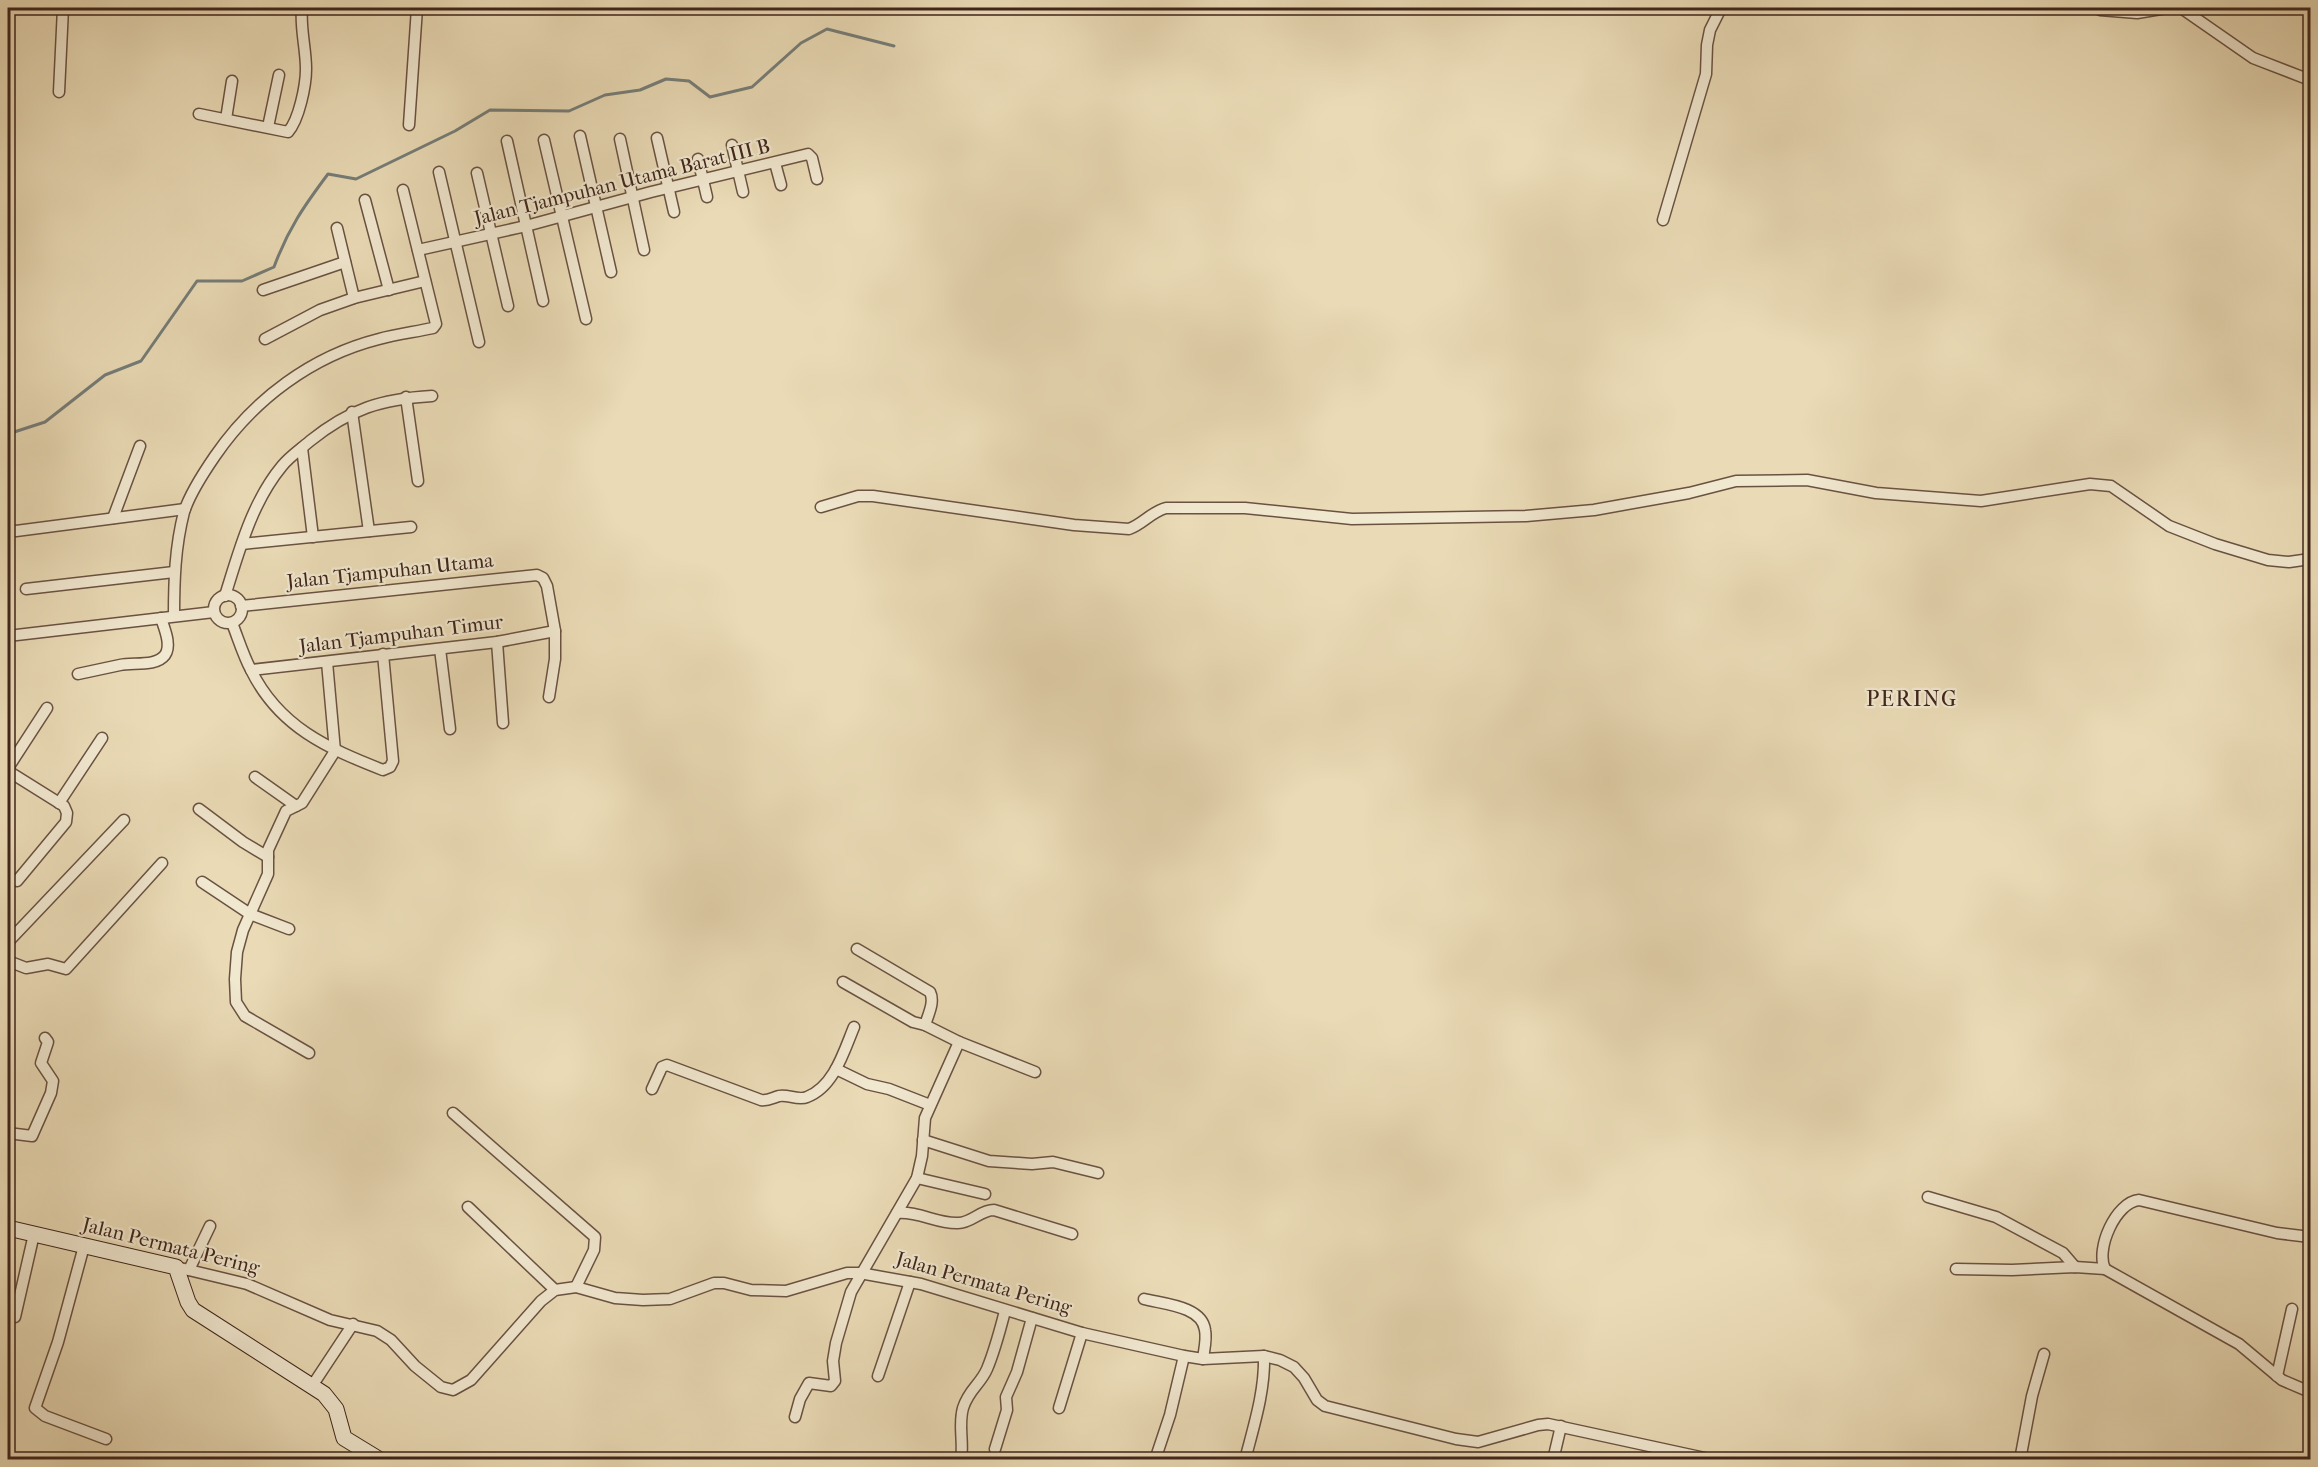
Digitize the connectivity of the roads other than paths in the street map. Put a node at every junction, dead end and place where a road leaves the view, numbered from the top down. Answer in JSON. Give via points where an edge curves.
{"nodes":[{"id":1,"x":63,"y":8,"type":"edge"},
{"id":2,"x":302,"y":8,"type":"edge"},
{"id":3,"x":417,"y":8,"type":"edge"},
{"id":4,"x":1721,"y":8,"type":"edge"},
{"id":5,"x":2166,"y":8,"type":"edge"},
{"id":6,"x":2181,"y":8,"type":"edge"},
{"id":7,"x":2100,"y":9,"type":"dead end"},
{"id":8,"x":279,"y":75,"type":"dead end"},
{"id":9,"x":232,"y":81,"type":"dead end"},
{"id":10,"x":2310,"y":81,"type":"edge"},
{"id":11,"x":59,"y":92,"type":"dead end"},
{"id":12,"x":199,"y":114,"type":"dead end"},
{"id":13,"x":226,"y":119,"type":"junction"},
{"id":14,"x":409,"y":125,"type":"dead end"},
{"id":15,"x":268,"y":127,"type":"junction"},
{"id":16,"x":580,"y":136,"type":"dead end"},
{"id":17,"x":657,"y":138,"type":"dead end"},
{"id":18,"x":620,"y":139,"type":"dead end"},
{"id":19,"x":544,"y":140,"type":"dead end"},
{"id":20,"x":507,"y":141,"type":"dead end"},
{"id":21,"x":732,"y":145,"type":"dead end"},
{"id":22,"x":698,"y":159,"type":"dead end"},
{"id":23,"x":775,"y":163,"type":"junction"},
{"id":24,"x":439,"y":172,"type":"dead end"},
{"id":25,"x":739,"y":172,"type":"junction"},
{"id":26,"x":477,"y":173,"type":"dead end"},
{"id":27,"x":817,"y":179,"type":"dead end"},
{"id":28,"x":703,"y":180,"type":"junction"},
{"id":29,"x":781,"y":185,"type":"dead end"},
{"id":30,"x":668,"y":188,"type":"junction"},
{"id":31,"x":404,"y":190,"type":"dead end"},
{"id":32,"x":743,"y":192,"type":"dead end"},
{"id":33,"x":633,"y":197,"type":"junction"},
{"id":34,"x":707,"y":197,"type":"dead end"},
{"id":35,"x":365,"y":200,"type":"dead end"},
{"id":36,"x":596,"y":208,"type":"junction"},
{"id":37,"x":674,"y":212,"type":"dead end"},
{"id":38,"x":562,"y":217,"type":"junction"},
{"id":39,"x":1663,"y":220,"type":"dead end"},
{"id":40,"x":526,"y":226,"type":"junction"},
{"id":41,"x":337,"y":228,"type":"dead end"},
{"id":42,"x":490,"y":234,"type":"junction"},
{"id":43,"x":455,"y":241,"type":"junction"},
{"id":44,"x":418,"y":250,"type":"junction"},
{"id":45,"x":644,"y":250,"type":"dead end"},
{"id":46,"x":345,"y":262,"type":"junction"},
{"id":47,"x":611,"y":272,"type":"dead end"},
{"id":48,"x":425,"y":281,"type":"junction"},
{"id":49,"x":263,"y":290,"type":"dead end"},
{"id":50,"x":389,"y":290,"type":"junction"},
{"id":51,"x":354,"y":298,"type":"junction"},
{"id":52,"x":543,"y":301,"type":"dead end"},
{"id":53,"x":508,"y":306,"type":"dead end"},
{"id":54,"x":586,"y":319,"type":"dead end"},
{"id":55,"x":266,"y":339,"type":"dead end"},
{"id":56,"x":479,"y":342,"type":"dead end"},
{"id":57,"x":432,"y":396,"type":"dead end"},
{"id":58,"x":406,"y":397,"type":"junction"},
{"id":59,"x":352,"y":412,"type":"junction"},
{"id":60,"x":140,"y":446,"type":"dead end"},
{"id":61,"x":302,"y":448,"type":"junction"},
{"id":62,"x":418,"y":481,"type":"dead end"},
{"id":63,"x":821,"y":507,"type":"dead end"},
{"id":64,"x":185,"y":509,"type":"junction"},
{"id":65,"x":112,"y":518,"type":"junction"},
{"id":66,"x":411,"y":527,"type":"dead end"},
{"id":67,"x":16,"y":531,"type":"dead end"},
{"id":68,"x":369,"y":531,"type":"junction"},
{"id":69,"x":313,"y":537,"type":"junction"},
{"id":70,"x":242,"y":544,"type":"junction"},
{"id":71,"x":2310,"y":559,"type":"edge"},
{"id":72,"x":174,"y":572,"type":"junction"},
{"id":73,"x":26,"y":590,"type":"dead end"},
{"id":74,"x":225,"y":596,"type":"junction"},
{"id":75,"x":241,"y":606,"type":"junction"},
{"id":76,"x":214,"y":612,"type":"junction"},
{"id":77,"x":174,"y":616,"type":"junction"},
{"id":78,"x":161,"y":618,"type":"junction"},
{"id":79,"x":232,"y":622,"type":"junction"},
{"id":80,"x":555,"y":632,"type":"junction"},
{"id":81,"x":14,"y":634,"type":"edge"},
{"id":82,"x":497,"y":642,"type":"junction"},
{"id":83,"x":440,"y":649,"type":"junction"},
{"id":84,"x":383,"y":654,"type":"junction"},
{"id":85,"x":327,"y":662,"type":"junction"},
{"id":86,"x":251,"y":670,"type":"junction"},
{"id":87,"x":78,"y":674,"type":"dead end"},
{"id":88,"x":549,"y":697,"type":"dead end"},
{"id":89,"x":47,"y":708,"type":"dead end"},
{"id":90,"x":503,"y":723,"type":"dead end"},
{"id":91,"x":450,"y":729,"type":"dead end"},
{"id":92,"x":102,"y":738,"type":"dead end"},
{"id":93,"x":335,"y":751,"type":"junction"},
{"id":94,"x":8,"y":770,"type":"edge"},
{"id":95,"x":255,"y":777,"type":"dead end"},
{"id":96,"x":59,"y":803,"type":"junction"},
{"id":97,"x":296,"y":806,"type":"junction"},
{"id":98,"x":199,"y":809,"type":"dead end"},
{"id":99,"x":124,"y":820,"type":"dead end"},
{"id":100,"x":268,"y":856,"type":"junction"},
{"id":101,"x":162,"y":863,"type":"dead end"},
{"id":102,"x":17,"y":881,"type":"dead end"},
{"id":103,"x":202,"y":882,"type":"dead end"},
{"id":104,"x":250,"y":914,"type":"junction"},
{"id":105,"x":289,"y":928,"type":"dead end"},
{"id":106,"x":8,"y":942,"type":"edge"},
{"id":107,"x":857,"y":949,"type":"dead end"},
{"id":108,"x":8,"y":961,"type":"edge"},
{"id":109,"x":843,"y":982,"type":"dead end"},
{"id":110,"x":925,"y":1025,"type":"junction"},
{"id":111,"x":854,"y":1027,"type":"dead end"},
{"id":112,"x":45,"y":1038,"type":"dead end"},
{"id":113,"x":959,"y":1042,"type":"junction"},
{"id":114,"x":309,"y":1053,"type":"dead end"},
{"id":115,"x":836,"y":1069,"type":"junction"},
{"id":116,"x":1035,"y":1072,"type":"dead end"},
{"id":117,"x":652,"y":1089,"type":"dead end"},
{"id":118,"x":930,"y":1105,"type":"junction"},
{"id":119,"x":453,"y":1113,"type":"dead end"},
{"id":120,"x":8,"y":1133,"type":"edge"},
{"id":121,"x":923,"y":1140,"type":"junction"},
{"id":122,"x":1098,"y":1173,"type":"dead end"},
{"id":123,"x":917,"y":1178,"type":"junction"},
{"id":124,"x":985,"y":1194,"type":"dead end"},
{"id":125,"x":1928,"y":1197,"type":"dead end"},
{"id":126,"x":468,"y":1207,"type":"dead end"},
{"id":127,"x":897,"y":1213,"type":"junction"},
{"id":128,"x":210,"y":1226,"type":"dead end"},
{"id":129,"x":8,"y":1228,"type":"edge"},
{"id":130,"x":34,"y":1234,"type":"junction"},
{"id":131,"x":1072,"y":1234,"type":"dead end"},
{"id":132,"x":2310,"y":1237,"type":"edge"},
{"id":133,"x":84,"y":1246,"type":"junction"},
{"id":134,"x":2076,"y":1267,"type":"junction"},
{"id":135,"x":182,"y":1269,"type":"junction"},
{"id":136,"x":1956,"y":1269,"type":"dead end"},
{"id":137,"x":2104,"y":1269,"type":"junction"},
{"id":138,"x":860,"y":1273,"type":"junction"},
{"id":139,"x":910,"y":1282,"type":"junction"},
{"id":140,"x":576,"y":1287,"type":"junction"},
{"id":141,"x":555,"y":1290,"type":"junction"},
{"id":142,"x":1144,"y":1299,"type":"dead end"},
{"id":143,"x":2292,"y":1309,"type":"dead end"},
{"id":144,"x":1005,"y":1311,"type":"junction"},
{"id":145,"x":15,"y":1317,"type":"dead end"},
{"id":146,"x":1032,"y":1318,"type":"junction"},
{"id":147,"x":353,"y":1324,"type":"junction"},
{"id":148,"x":1082,"y":1333,"type":"junction"},
{"id":149,"x":2044,"y":1354,"type":"dead end"},
{"id":150,"x":1184,"y":1356,"type":"junction"},
{"id":151,"x":1264,"y":1356,"type":"junction"},
{"id":152,"x":1203,"y":1359,"type":"junction"},
{"id":153,"x":878,"y":1376,"type":"dead end"},
{"id":154,"x":2277,"y":1376,"type":"junction"},
{"id":155,"x":312,"y":1386,"type":"junction"},
{"id":156,"x":2310,"y":1392,"type":"edge"},
{"id":157,"x":1059,"y":1408,"type":"dead end"},
{"id":158,"x":795,"y":1416,"type":"dead end"},
{"id":159,"x":1561,"y":1426,"type":"junction"},
{"id":160,"x":106,"y":1439,"type":"dead end"},
{"id":161,"x":995,"y":1449,"type":"dead end"},
{"id":162,"x":380,"y":1460,"type":"edge"},
{"id":163,"x":961,"y":1460,"type":"edge"},
{"id":164,"x":1155,"y":1460,"type":"edge"},
{"id":165,"x":1245,"y":1460,"type":"edge"},
{"id":166,"x":1553,"y":1460,"type":"edge"},
{"id":167,"x":1714,"y":1460,"type":"edge"},
{"id":168,"x":2020,"y":1460,"type":"edge"}],
"edges":[{"from":1,"to":11,"type":"street"},
{"from":2,"to":15,"type":"street","via":[[306,69],[297,116],[288,132]]},
{"from":3,"to":14,"type":"street"},
{"from":4,"to":39,"type":"street","via":[[1710,30],[1706,74]]},
{"from":5,"to":7,"type":"street","via":[[2137,13]]},
{"from":6,"to":10,"type":"street","via":[[2253,58]]},
{"from":8,"to":15,"type":"street"},
{"from":9,"to":13,"type":"street"},
{"from":12,"to":13,"type":"street"},
{"from":13,"to":15,"type":"street"},
{"from":16,"to":36,"type":"street"},
{"from":17,"to":30,"type":"street"},
{"from":18,"to":33,"type":"street"},
{"from":19,"to":38,"type":"street"},
{"from":20,"to":40,"type":"street"},
{"from":21,"to":25,"type":"street"},
{"from":22,"to":28,"type":"street"},
{"from":23,"to":25,"type":"street","name":"Jalan Tjampuhan Utama Barat III B"},
{"from":23,"to":27,"type":"street","name":"Jalan Tjampuhan Utama Barat III B","via":[[810,155]]},
{"from":23,"to":29,"type":"street"},
{"from":24,"to":43,"type":"street"},
{"from":25,"to":28,"type":"street","name":"Jalan Tjampuhan Utama Barat III B"},
{"from":25,"to":32,"type":"street"},
{"from":26,"to":42,"type":"street"},
{"from":28,"to":30,"type":"street","name":"Jalan Tjampuhan Utama Barat III B"},
{"from":28,"to":34,"type":"street"},
{"from":30,"to":33,"type":"street","name":"Jalan Tjampuhan Utama Barat III B"},
{"from":30,"to":37,"type":"street"},
{"from":31,"to":44,"type":"street"},
{"from":33,"to":36,"type":"street","name":"Jalan Tjampuhan Utama Barat III B"},
{"from":33,"to":45,"type":"street"},
{"from":35,"to":50,"type":"street"},
{"from":36,"to":38,"type":"street","name":"Jalan Tjampuhan Utama Barat III B"},
{"from":36,"to":47,"type":"street"},
{"from":38,"to":40,"type":"street","name":"Jalan Tjampuhan Utama Barat III B"},
{"from":38,"to":54,"type":"street"},
{"from":40,"to":42,"type":"street","name":"Jalan Tjampuhan Utama Barat III B"},
{"from":40,"to":52,"type":"street"},
{"from":41,"to":46,"type":"street"},
{"from":42,"to":43,"type":"street","name":"Jalan Tjampuhan Utama Barat III B"},
{"from":42,"to":53,"type":"street"},
{"from":43,"to":44,"type":"street","name":"Jalan Tjampuhan Utama Barat III B"},
{"from":43,"to":56,"type":"street"},
{"from":44,"to":48,"type":"street"},
{"from":46,"to":49,"type":"street"},
{"from":46,"to":51,"type":"street"},
{"from":48,"to":50,"type":"street"},
{"from":48,"to":64,"type":"street","via":[[436,324],[433,328],[352,348],[287,381],[260,402],[229,435],[207,466]]},
{"from":50,"to":51,"type":"street"},
{"from":51,"to":55,"type":"street","via":[[320,310]]},
{"from":57,"to":58,"type":"street"},
{"from":58,"to":59,"type":"street"},
{"from":58,"to":62,"type":"street"},
{"from":59,"to":61,"type":"street"},
{"from":59,"to":68,"type":"street"},
{"from":60,"to":65,"type":"street"},
{"from":61,"to":69,"type":"street"},
{"from":61,"to":70,"type":"street","via":[[283,465],[264,494]]},
{"from":63,"to":71,"type":"street","via":[[852,497],[873,496],[1074,525],[1129,529],[1166,508],[1245,508],[1352,519],[1526,516],[1594,510],[1736,481],[1807,480],[1876,493],[1981,501],[2090,484],[2111,486],[2169,526],[2215,544],[2268,560]]},
{"from":64,"to":65,"type":"street"},
{"from":64,"to":72,"type":"street"},
{"from":65,"to":67,"type":"street"},
{"from":66,"to":68,"type":"street"},
{"from":68,"to":69,"type":"street"},
{"from":69,"to":70,"type":"street"},
{"from":70,"to":74,"type":"street"},
{"from":72,"to":73,"type":"street"},
{"from":72,"to":77,"type":"street"},
{"from":74,"to":75,"type":"street","via":[[235,597]]},
{"from":74,"to":76,"type":"street","via":[[217,601]]},
{"from":75,"to":79,"type":"street","via":[[240,616]]},
{"from":75,"to":80,"type":"street","name":"Jalan Tjampuhan Utama","via":[[532,574],[543,578],[547,586]]},
{"from":76,"to":77,"type":"street"},
{"from":76,"to":79,"type":"street","via":[[223,622]]},
{"from":77,"to":78,"type":"street"},
{"from":78,"to":81,"type":"street"},
{"from":78,"to":87,"type":"street","via":[[168,648],[165,656],[155,662]]},
{"from":79,"to":86,"type":"street"},
{"from":80,"to":82,"type":"street","name":"Jalan Tjampuhan Timur"},
{"from":80,"to":88,"type":"street"},
{"from":82,"to":83,"type":"street","name":"Jalan Tjampuhan Timur"},
{"from":82,"to":90,"type":"street"},
{"from":83,"to":84,"type":"street","name":"Jalan Tjampuhan Timur"},
{"from":83,"to":91,"type":"street"},
{"from":84,"to":85,"type":"street","name":"Jalan Tjampuhan Timur"},
{"from":84,"to":93,"type":"street","via":[[393,761],[383,770]]},
{"from":85,"to":86,"type":"street","name":"Jalan Tjampuhan Timur"},
{"from":85,"to":93,"type":"street"},
{"from":86,"to":93,"type":"street","via":[[281,713]]},
{"from":89,"to":94,"type":"street"},
{"from":92,"to":96,"type":"street"},
{"from":93,"to":97,"type":"street","via":[[308,795]]},
{"from":94,"to":96,"type":"street"},
{"from":95,"to":97,"type":"street"},
{"from":96,"to":102,"type":"street","via":[[68,818]]},
{"from":97,"to":100,"type":"street","via":[[286,811]]},
{"from":98,"to":100,"type":"street"},
{"from":99,"to":106,"type":"street"},
{"from":100,"to":104,"type":"street","via":[[268,873]]},
{"from":101,"to":108,"type":"street","via":[[66,969],[48,964],[26,969]]},
{"from":103,"to":104,"type":"street"},
{"from":104,"to":105,"type":"street"},
{"from":104,"to":114,"type":"street","via":[[237,952],[236,1002],[245,1016]]},
{"from":107,"to":110,"type":"street","via":[[930,992],[932,1005]]},
{"from":109,"to":110,"type":"street","via":[[895,1013]]},
{"from":110,"to":113,"type":"street"},
{"from":111,"to":115,"type":"street"},
{"from":112,"to":120,"type":"street","via":[[48,1042],[42,1063],[53,1081],[51,1093],[32,1136]]},
{"from":113,"to":116,"type":"street"},
{"from":113,"to":118,"type":"street"},
{"from":115,"to":117,"type":"street","via":[[814,1093],[801,1098],[779,1096],[760,1100],[667,1065],[659,1071]]},
{"from":115,"to":118,"type":"street"},
{"from":118,"to":121,"type":"street"},
{"from":119,"to":140,"type":"street","via":[[596,1237]]},
{"from":121,"to":122,"type":"street","via":[[989,1161],[1053,1162]]},
{"from":121,"to":123,"type":"street"},
{"from":123,"to":124,"type":"street"},
{"from":123,"to":127,"type":"street"},
{"from":125,"to":134,"type":"street","via":[[1996,1217],[2063,1252]]},
{"from":126,"to":141,"type":"street"},
{"from":127,"to":131,"type":"street","via":[[958,1223],[994,1210]]},
{"from":127,"to":138,"type":"street"},
{"from":128,"to":135,"type":"street"},
{"from":129,"to":130,"type":"street","name":"Jalan Permata Pering"},
{"from":130,"to":133,"type":"street","name":"Jalan Permata Pering"},
{"from":130,"to":145,"type":"street"},
{"from":132,"to":137,"type":"street","via":[[2132,1201],[2124,1205],[2110,1228],[2102,1252]]},
{"from":133,"to":135,"type":"street","name":"Jalan Permata Pering"},
{"from":133,"to":160,"type":"street","via":[[35,1408],[45,1416]]},
{"from":134,"to":136,"type":"street"},
{"from":134,"to":137,"type":"street"},
{"from":135,"to":147,"type":"street","name":"Jalan Permata Pering","via":[[247,1284],[330,1320]]},
{"from":135,"to":155,"type":"street","via":[[188,1302],[198,1314]]},
{"from":137,"to":154,"type":"street","via":[[2239,1344]]},
{"from":138,"to":139,"type":"street","name":"Jalan Permata Pering"},
{"from":138,"to":140,"type":"street","name":"Jalan Permata Pering","via":[[847,1273],[786,1291],[714,1283],[661,1300],[615,1298]]},
{"from":138,"to":158,"type":"street","via":[[836,1343],[835,1381],[831,1386],[809,1383]]},
{"from":139,"to":144,"type":"street","name":"Jalan Permata Pering","via":[[986,1302]]},
{"from":139,"to":153,"type":"street"},
{"from":140,"to":141,"type":"street","name":"Jalan Permata Pering"},
{"from":141,"to":147,"type":"street","name":"Jalan Permata Pering","via":[[471,1380],[453,1390],[429,1378],[391,1340]]},
{"from":142,"to":152,"type":"street","via":[[1200,1317],[1205,1330]]},
{"from":143,"to":154,"type":"street"},
{"from":144,"to":146,"type":"street","name":"Jalan Permata Pering"},
{"from":144,"to":163,"type":"street","via":[[987,1370],[963,1408]]},
{"from":146,"to":148,"type":"street","name":"Jalan Permata Pering"},
{"from":146,"to":161,"type":"street","via":[[1006,1397],[1007,1410]]},
{"from":147,"to":155,"type":"street"},
{"from":148,"to":150,"type":"street","name":"Jalan Permata Pering"},
{"from":148,"to":157,"type":"street"},
{"from":149,"to":168,"type":"street"},
{"from":150,"to":152,"type":"street","name":"Jalan Permata Pering"},
{"from":150,"to":164,"type":"street"},
{"from":151,"to":152,"type":"street","name":"Jalan Permata Pering"},
{"from":151,"to":159,"type":"street","name":"Jalan Permata Pering","via":[[1294,1367],[1325,1406],[1456,1439],[1484,1441],[1538,1425]]},
{"from":151,"to":165,"type":"street","via":[[1260,1397]]},
{"from":154,"to":156,"type":"street"},
{"from":155,"to":162,"type":"street","via":[[336,1409],[344,1438]]},
{"from":159,"to":166,"type":"street"},
{"from":159,"to":167,"type":"street","name":"Jalan Permata Pering"}]}
